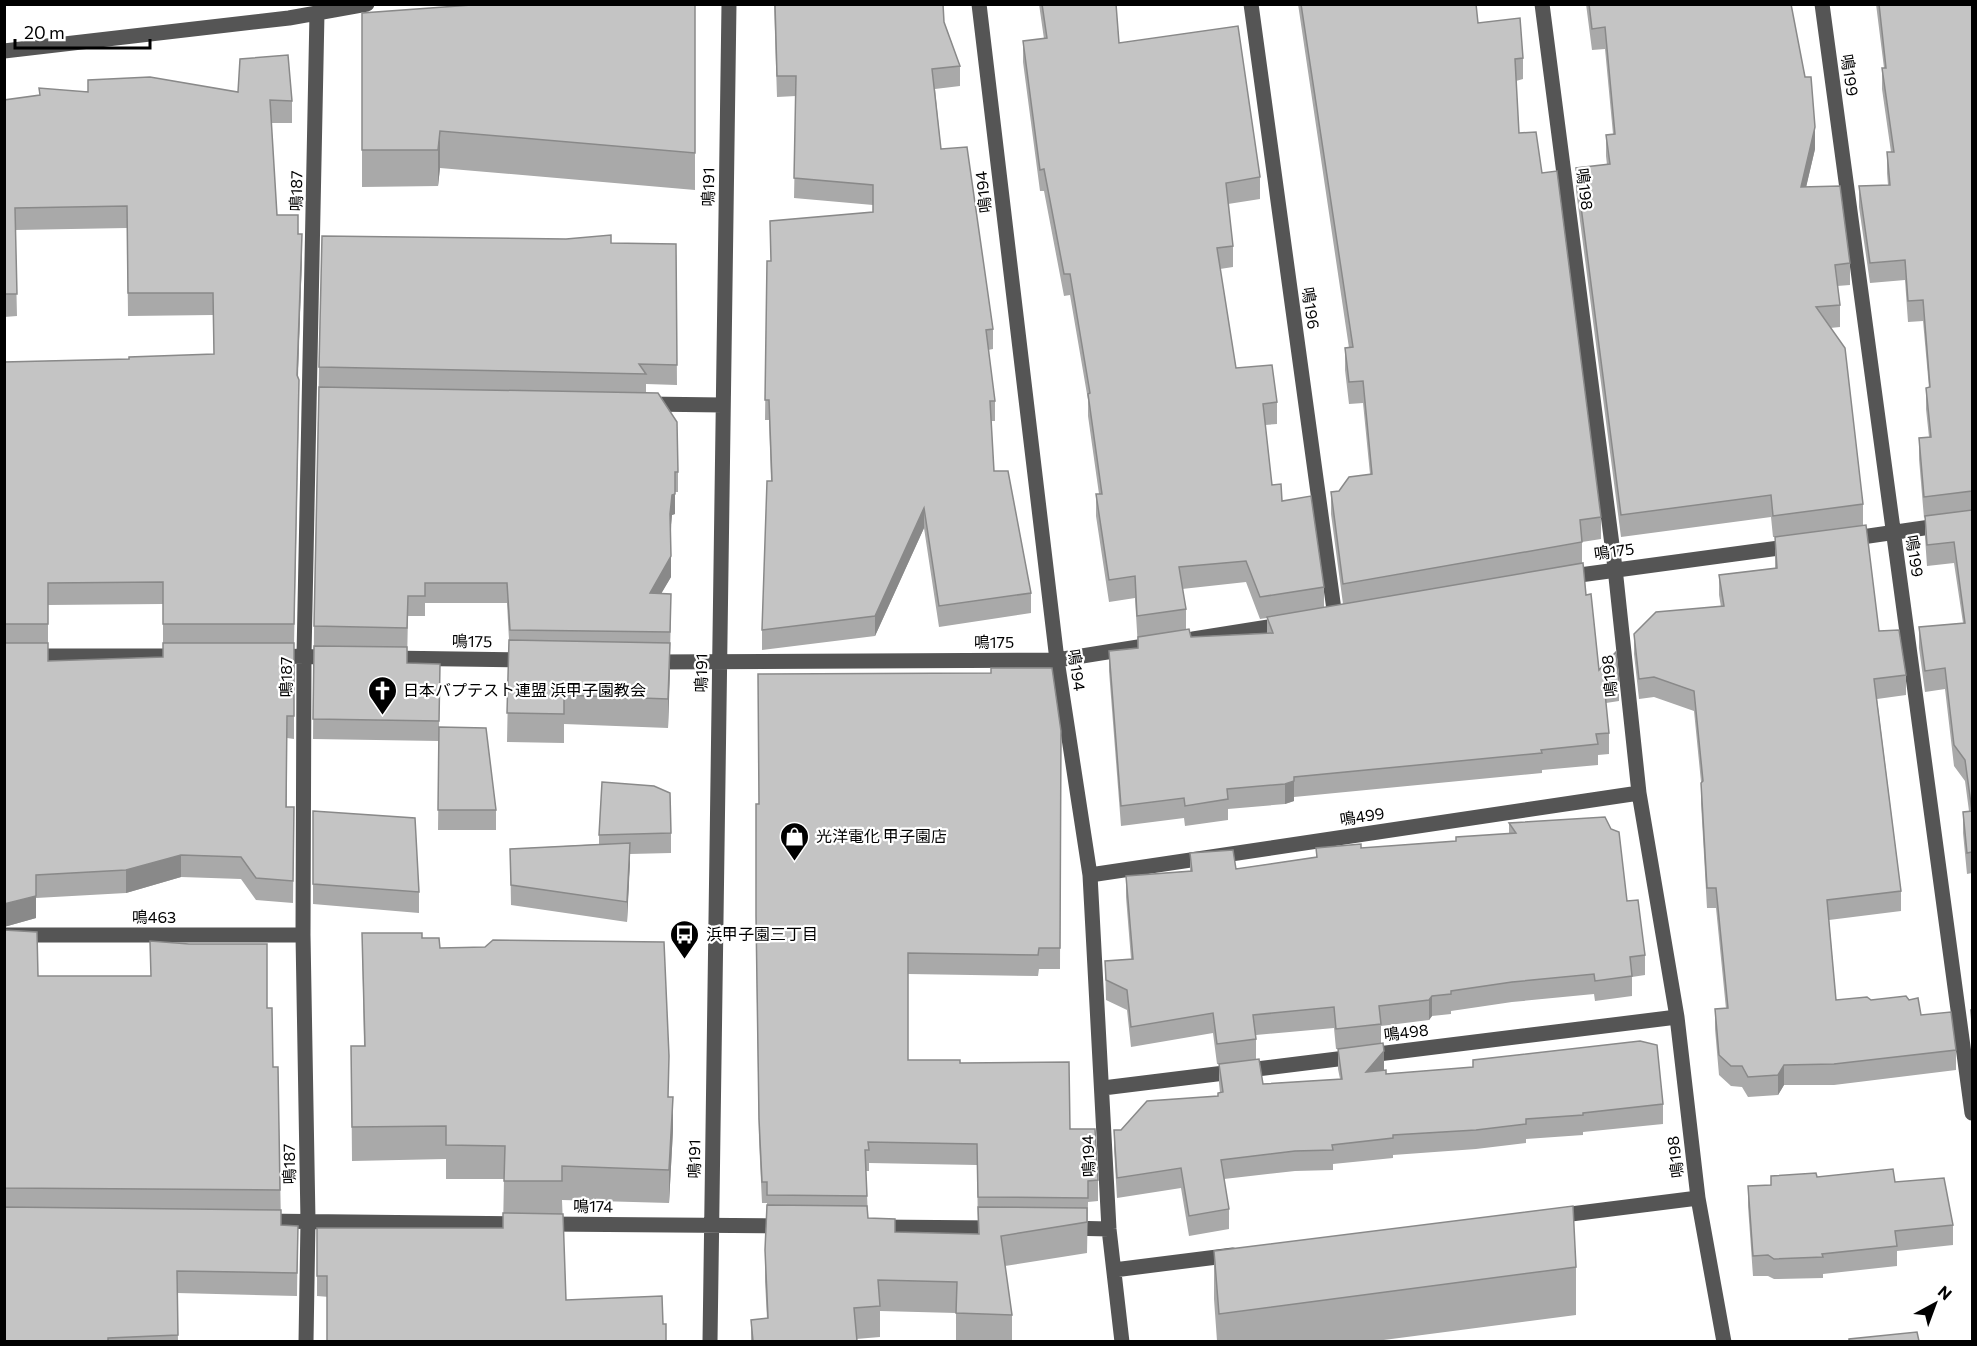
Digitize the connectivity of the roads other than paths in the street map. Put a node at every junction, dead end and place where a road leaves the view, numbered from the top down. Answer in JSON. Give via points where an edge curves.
{"nodes":[{"id":1,"x":367,"y":4,"type":"edge"},
{"id":2,"x":729,"y":4,"type":"edge"},
{"id":3,"x":979,"y":4,"type":"edge"},
{"id":4,"x":1251,"y":4,"type":"edge"},
{"id":5,"x":1542,"y":4,"type":"edge"},
{"id":6,"x":1822,"y":4,"type":"edge"},
{"id":7,"x":288,"y":11,"type":"edge"},
{"id":8,"x":317,"y":14,"type":"junction"},
{"id":9,"x":4,"y":51,"type":"edge"},
{"id":10,"x":628,"y":404,"type":"edge"},
{"id":11,"x":723,"y":405,"type":"junction"},
{"id":12,"x":1972,"y":521,"type":"edge"},
{"id":13,"x":1893,"y":533,"type":"junction"},
{"id":14,"x":1835,"y":540,"type":"edge"},
{"id":15,"x":1812,"y":543,"type":"edge"},
{"id":16,"x":1615,"y":568,"type":"junction"},
{"id":17,"x":1545,"y":580,"type":"edge"},
{"id":18,"x":1335,"y":617,"type":"edge"},
{"id":19,"x":1300,"y":622,"type":"edge"},
{"id":20,"x":4,"y":656,"type":"edge"},
{"id":21,"x":196,"y":656,"type":"edge"},
{"id":22,"x":256,"y":656,"type":"edge"},
{"id":23,"x":304,"y":656,"type":"junction"},
{"id":24,"x":351,"y":657,"type":"edge"},
{"id":25,"x":375,"y":657,"type":"edge"},
{"id":26,"x":541,"y":660,"type":"edge"},
{"id":27,"x":1057,"y":660,"type":"junction"},
{"id":28,"x":636,"y":661,"type":"edge"},
{"id":29,"x":719,"y":663,"type":"junction"},
{"id":30,"x":1640,"y":793,"type":"junction"},
{"id":31,"x":1090,"y":875,"type":"junction"},
{"id":32,"x":4,"y":934,"type":"edge"},
{"id":33,"x":303,"y":934,"type":"junction"},
{"id":34,"x":1677,"y":1017,"type":"junction"},
{"id":35,"x":1103,"y":1088,"type":"junction"},
{"id":36,"x":1972,"y":1113,"type":"edge"},
{"id":37,"x":1698,"y":1198,"type":"junction"},
{"id":38,"x":1535,"y":1218,"type":"edge"},
{"id":39,"x":249,"y":1221,"type":"edge"},
{"id":40,"x":308,"y":1221,"type":"junction"},
{"id":41,"x":711,"y":1226,"type":"junction"},
{"id":42,"x":805,"y":1226,"type":"edge"},
{"id":43,"x":863,"y":1227,"type":"edge"},
{"id":44,"x":1016,"y":1228,"type":"edge"},
{"id":45,"x":1051,"y":1228,"type":"edge"},
{"id":46,"x":1109,"y":1229,"type":"junction"},
{"id":47,"x":1254,"y":1253,"type":"edge"},
{"id":48,"x":1114,"y":1270,"type":"junction"},
{"id":49,"x":306,"y":1341,"type":"edge"},
{"id":50,"x":710,"y":1341,"type":"edge"},
{"id":51,"x":1122,"y":1341,"type":"edge"},
{"id":52,"x":1724,"y":1341,"type":"edge"}],
"edges":[{"from":1,"to":8,"type":"street"},
{"from":2,"to":11,"type":"street","name":"鳴191"},
{"from":3,"to":27,"type":"street","name":"鳴194"},
{"from":4,"to":18,"type":"street","name":"鳴196"},
{"from":5,"to":16,"type":"street","name":"鳴198"},
{"from":6,"to":13,"type":"street","name":"鳴199"},
{"from":7,"to":8,"type":"street"},
{"from":7,"to":9,"type":"street"},
{"from":8,"to":23,"type":"street","name":"鳴187","via":[[313,397]]},
{"from":10,"to":11,"type":"street"},
{"from":11,"to":29,"type":"street","name":"鳴191"},
{"from":12,"to":13,"type":"street"},
{"from":13,"to":14,"type":"street"},
{"from":13,"to":36,"type":"street","name":"鳴199"},
{"from":15,"to":16,"type":"street","name":"鳴175"},
{"from":16,"to":17,"type":"street","name":"鳴175"},
{"from":16,"to":30,"type":"street","name":"鳴198"},
{"from":19,"to":27,"type":"street","name":"鳴175"},
{"from":20,"to":21,"type":"street"},
{"from":22,"to":23,"type":"street"},
{"from":23,"to":24,"type":"street"},
{"from":23,"to":33,"type":"street","name":"鳴187"},
{"from":25,"to":26,"type":"street","name":"鳴175"},
{"from":27,"to":29,"type":"street","name":"鳴175"},
{"from":27,"to":31,"type":"street","name":"鳴194"},
{"from":28,"to":29,"type":"street","name":"鳴175"},
{"from":29,"to":41,"type":"street","name":"鳴191"},
{"from":30,"to":31,"type":"street","name":"鳴499"},
{"from":30,"to":34,"type":"street","name":"鳴198"},
{"from":31,"to":35,"type":"street","name":"鳴194"},
{"from":32,"to":33,"type":"street","name":"鳴463"},
{"from":33,"to":40,"type":"street","name":"鳴187"},
{"from":34,"to":35,"type":"street","name":"鳴498"},
{"from":34,"to":37,"type":"street","name":"鳴198"},
{"from":35,"to":46,"type":"street","name":"鳴194"},
{"from":37,"to":38,"type":"street"},
{"from":37,"to":52,"type":"street","name":"鳴198"},
{"from":39,"to":40,"type":"street","name":"鳴174"},
{"from":40,"to":41,"type":"street","name":"鳴174"},
{"from":40,"to":49,"type":"street","name":"鳴187"},
{"from":41,"to":42,"type":"street","name":"鳴174"},
{"from":41,"to":50,"type":"street","name":"鳴191"},
{"from":43,"to":44,"type":"street"},
{"from":45,"to":46,"type":"street"},
{"from":46,"to":48,"type":"street","name":"鳴194"},
{"from":47,"to":48,"type":"street"},
{"from":48,"to":51,"type":"street","name":"鳴194"}]}
